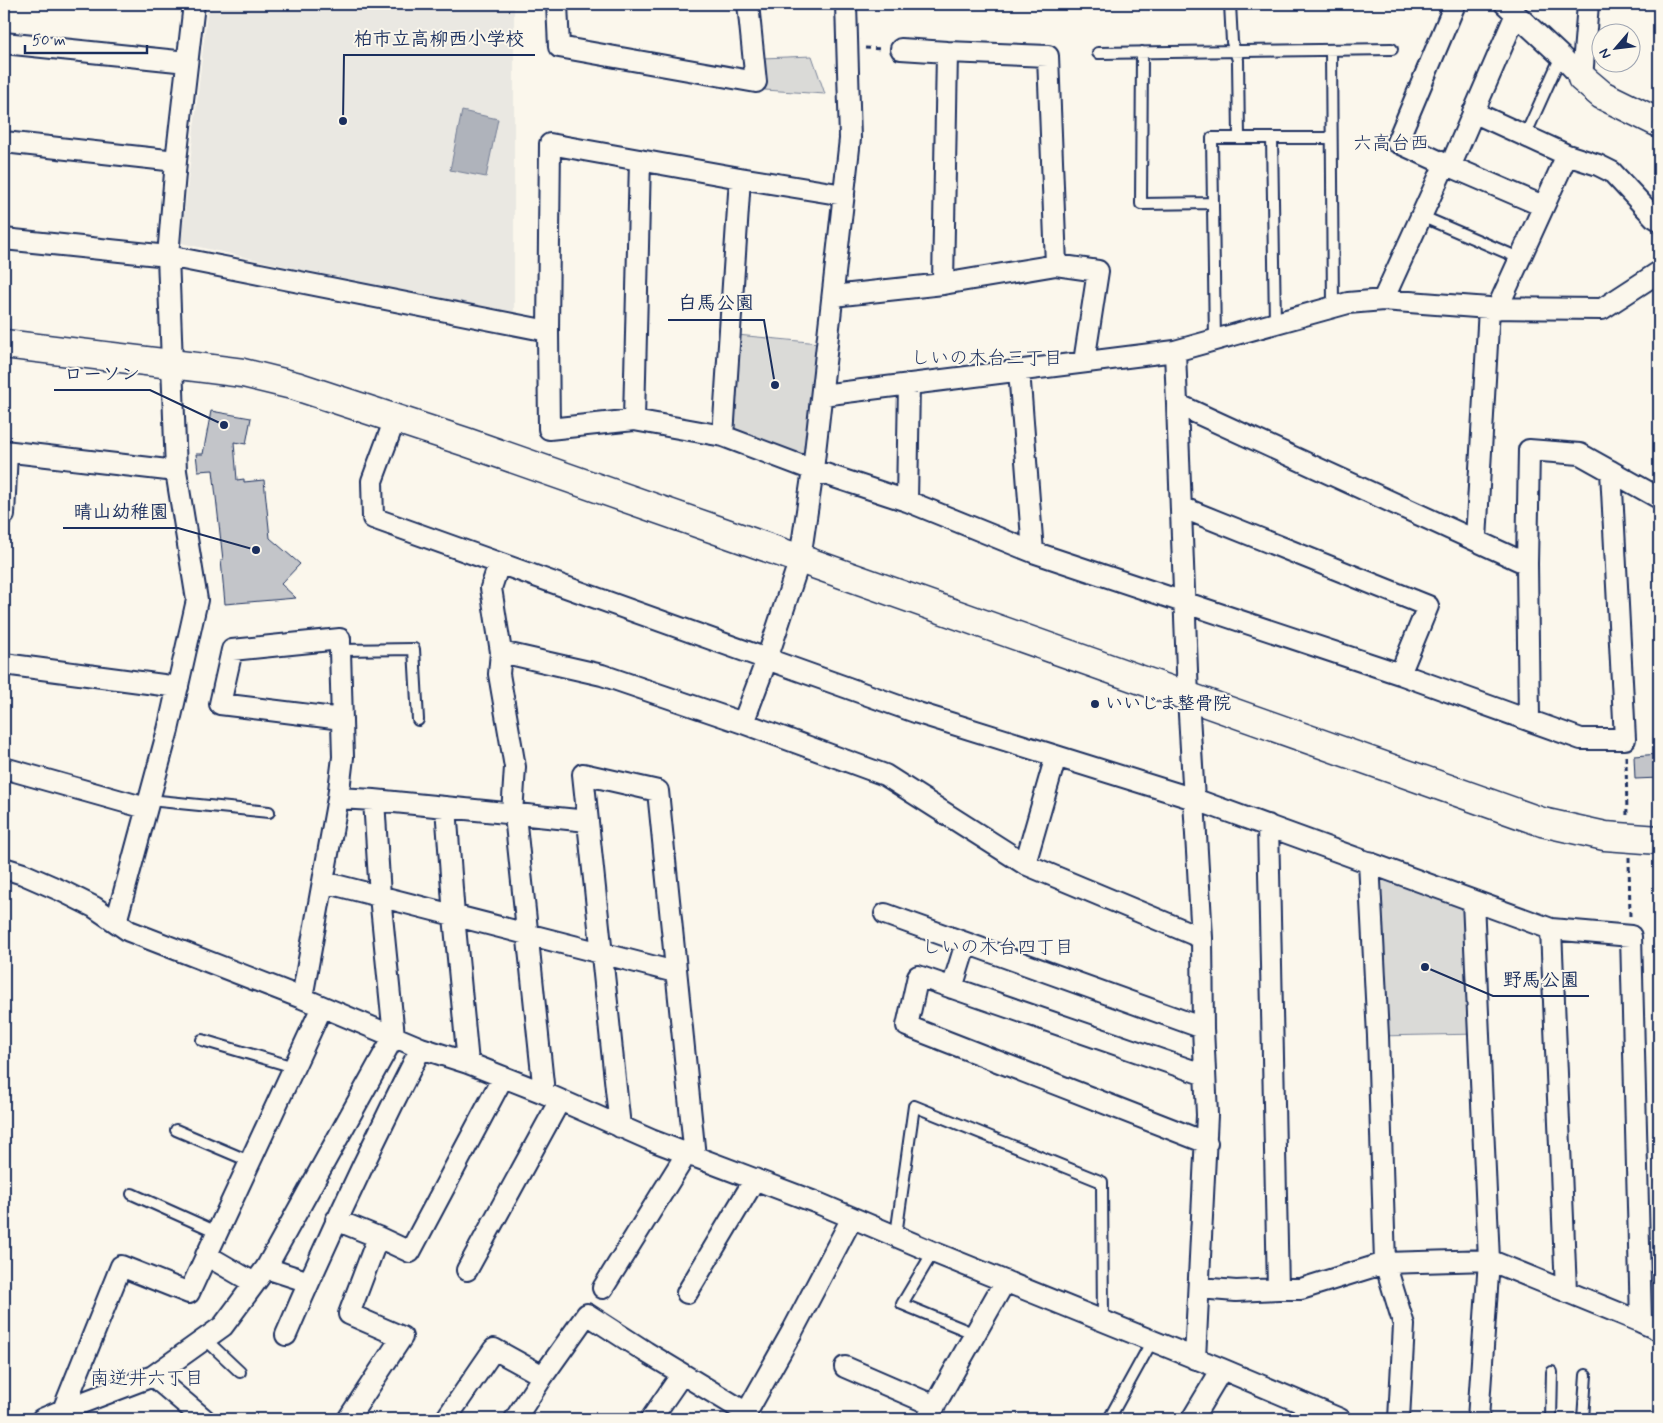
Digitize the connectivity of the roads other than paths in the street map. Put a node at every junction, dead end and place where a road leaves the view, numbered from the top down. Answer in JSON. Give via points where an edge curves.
{"nodes":[{"id":1,"x":194,"y":4,"type":"edge"},
{"id":2,"x":557,"y":4,"type":"edge"},
{"id":3,"x":748,"y":4,"type":"edge"},
{"id":4,"x":846,"y":4,"type":"edge"},
{"id":5,"x":1230,"y":4,"type":"edge"},
{"id":6,"x":1455,"y":4,"type":"edge"},
{"id":7,"x":1588,"y":4,"type":"edge"},
{"id":8,"x":1510,"y":9,"type":"edge"},
{"id":9,"x":4,"y":43,"type":"edge"},
{"id":10,"x":1392,"y":48,"type":"dead end"},
{"id":11,"x":902,"y":49,"type":"road end"},
{"id":12,"x":1331,"y":50,"type":"junction"},
{"id":13,"x":1235,"y":51,"type":"junction"},
{"id":14,"x":947,"y":52,"type":"junction"},
{"id":15,"x":1142,"y":52,"type":"junction"},
{"id":16,"x":1098,"y":53,"type":"dead end"},
{"id":17,"x":1561,"y":56,"type":"junction"},
{"id":18,"x":187,"y":62,"type":"junction"},
{"id":19,"x":1582,"y":78,"type":"junction"},
{"id":20,"x":1473,"y":112,"type":"junction"},
{"id":21,"x":1659,"y":123,"type":"edge"},
{"id":22,"x":1525,"y":136,"type":"junction"},
{"id":23,"x":1239,"y":138,"type":"junction"},
{"id":24,"x":1272,"y":138,"type":"junction"},
{"id":25,"x":1331,"y":138,"type":"junction"},
{"id":26,"x":4,"y":142,"type":"edge"},
{"id":27,"x":1567,"y":155,"type":"junction"},
{"id":28,"x":640,"y":160,"type":"junction"},
{"id":29,"x":176,"y":161,"type":"junction"},
{"id":30,"x":1447,"y":166,"type":"junction"},
{"id":31,"x":740,"y":178,"type":"junction"},
{"id":32,"x":844,"y":195,"type":"junction"},
{"id":33,"x":1213,"y":203,"type":"junction"},
{"id":34,"x":1543,"y":206,"type":"junction"},
{"id":35,"x":1421,"y":216,"type":"junction"},
{"id":36,"x":1659,"y":220,"type":"edge"},
{"id":37,"x":4,"y":239,"type":"edge"},
{"id":38,"x":168,"y":256,"type":"junction"},
{"id":39,"x":1519,"y":258,"type":"junction"},
{"id":40,"x":1056,"y":265,"type":"junction"},
{"id":41,"x":1659,"y":272,"type":"edge"},
{"id":42,"x":943,"y":284,"type":"junction"},
{"id":43,"x":833,"y":296,"type":"junction"},
{"id":44,"x":1383,"y":300,"type":"junction"},
{"id":45,"x":1333,"y":307,"type":"junction"},
{"id":46,"x":1493,"y":308,"type":"junction"},
{"id":47,"x":1275,"y":323,"type":"junction"},
{"id":48,"x":548,"y":331,"type":"junction"},
{"id":49,"x":1215,"y":340,"type":"junction"},
{"id":50,"x":4,"y":344,"type":"edge"},
{"id":51,"x":1175,"y":351,"type":"junction"},
{"id":52,"x":1084,"y":362,"type":"junction"},
{"id":53,"x":173,"y":363,"type":"junction"},
{"id":54,"x":1019,"y":370,"type":"junction"},
{"id":55,"x":909,"y":384,"type":"junction"},
{"id":56,"x":822,"y":395,"type":"junction"},
{"id":57,"x":1177,"y":404,"type":"junction"},
{"id":58,"x":395,"y":419,"type":"junction"},
{"id":59,"x":634,"y":420,"type":"junction"},
{"id":60,"x":723,"y":436,"type":"junction"},
{"id":61,"x":5,"y":451,"type":"edge"},
{"id":62,"x":813,"y":470,"type":"junction"},
{"id":63,"x":176,"y":471,"type":"junction"},
{"id":64,"x":1611,"y":471,"type":"junction"},
{"id":65,"x":1659,"y":498,"type":"edge"},
{"id":66,"x":907,"y":501,"type":"junction"},
{"id":67,"x":1181,"y":507,"type":"junction"},
{"id":68,"x":4,"y":515,"type":"edge"},
{"id":69,"x":1476,"y":540,"type":"junction"},
{"id":70,"x":1033,"y":552,"type":"junction"},
{"id":71,"x":800,"y":559,"type":"junction"},
{"id":72,"x":499,"y":564,"type":"junction"},
{"id":73,"x":1527,"y":564,"type":"junction"},
{"id":74,"x":1184,"y":603,"type":"junction"},
{"id":75,"x":340,"y":650,"type":"junction"},
{"id":76,"x":500,"y":652,"type":"junction"},
{"id":77,"x":767,"y":659,"type":"junction"},
{"id":78,"x":4,"y":664,"type":"edge"},
{"id":79,"x":1400,"y":674,"type":"junction"},
{"id":80,"x":178,"y":687,"type":"junction"},
{"id":81,"x":1188,"y":697,"type":"junction"},
{"id":82,"x":342,"y":719,"type":"junction"},
{"id":83,"x":418,"y":720,"type":"dead end"},
{"id":84,"x":1529,"y":720,"type":"junction"},
{"id":85,"x":743,"y":723,"type":"junction"},
{"id":86,"x":1056,"y":756,"type":"junction"},
{"id":87,"x":4,"y":768,"type":"edge"},
{"id":88,"x":338,"y":798,"type":"junction"},
{"id":89,"x":1194,"y":799,"type":"junction"},
{"id":90,"x":374,"y":800,"type":"junction"},
{"id":91,"x":148,"y":804,"type":"junction"},
{"id":92,"x":446,"y":807,"type":"junction"},
{"id":93,"x":269,"y":812,"type":"dead end"},
{"id":94,"x":514,"y":814,"type":"junction"},
{"id":95,"x":588,"y":821,"type":"junction"},
{"id":96,"x":1268,"y":825,"type":"junction"},
{"id":97,"x":1659,"y":840,"type":"edge"},
{"id":98,"x":1368,"y":862,"type":"junction"},
{"id":99,"x":1025,"y":864,"type":"junction"},
{"id":100,"x":4,"y":868,"type":"edge"},
{"id":101,"x":13,"y":875,"type":"edge"},
{"id":102,"x":324,"y":882,"type":"junction"},
{"id":103,"x":380,"y":896,"type":"junction"},
{"id":104,"x":1473,"y":900,"type":"junction"},
{"id":105,"x":885,"y":914,"type":"dead end"},
{"id":106,"x":454,"y":916,"type":"junction"},
{"id":107,"x":116,"y":922,"type":"junction"},
{"id":108,"x":1551,"y":929,"type":"junction"},
{"id":109,"x":528,"y":935,"type":"junction"},
{"id":110,"x":1202,"y":938,"type":"junction"},
{"id":111,"x":966,"y":944,"type":"junction"},
{"id":112,"x":602,"y":954,"type":"junction"},
{"id":113,"x":675,"y":972,"type":"junction"},
{"id":114,"x":952,"y":988,"type":"junction"},
{"id":115,"x":302,"y":998,"type":"junction"},
{"id":116,"x":322,"y":1007,"type":"junction"},
{"id":117,"x":1203,"y":1028,"type":"junction"},
{"id":118,"x":394,"y":1036,"type":"junction"},
{"id":119,"x":202,"y":1040,"type":"dead end"},
{"id":120,"x":421,"y":1048,"type":"junction"},
{"id":121,"x":468,"y":1063,"type":"junction"},
{"id":122,"x":294,"y":1067,"type":"junction"},
{"id":123,"x":1205,"y":1076,"type":"junction"},
{"id":124,"x":503,"y":1077,"type":"junction"},
{"id":125,"x":552,"y":1097,"type":"junction"},
{"id":126,"x":620,"y":1127,"type":"junction"},
{"id":127,"x":176,"y":1130,"type":"dead end"},
{"id":128,"x":1206,"y":1143,"type":"junction"},
{"id":129,"x":691,"y":1155,"type":"junction"},
{"id":130,"x":250,"y":1161,"type":"junction"},
{"id":131,"x":755,"y":1179,"type":"junction"},
{"id":132,"x":132,"y":1194,"type":"dead end"},
{"id":133,"x":852,"y":1218,"type":"junction"},
{"id":134,"x":336,"y":1220,"type":"junction"},
{"id":135,"x":216,"y":1232,"type":"junction"},
{"id":136,"x":896,"y":1235,"type":"junction"},
{"id":137,"x":378,"y":1237,"type":"junction"},
{"id":138,"x":932,"y":1252,"type":"junction"},
{"id":139,"x":206,"y":1255,"type":"junction"},
{"id":140,"x":1489,"y":1260,"type":"junction"},
{"id":141,"x":1385,"y":1263,"type":"junction"},
{"id":142,"x":467,"y":1270,"type":"dead end"},
{"id":143,"x":260,"y":1275,"type":"junction"},
{"id":144,"x":1005,"y":1281,"type":"junction"},
{"id":145,"x":309,"y":1282,"type":"junction"},
{"id":146,"x":603,"y":1288,"type":"dead end"},
{"id":147,"x":1199,"y":1288,"type":"junction"},
{"id":148,"x":1278,"y":1288,"type":"junction"},
{"id":149,"x":1566,"y":1291,"type":"junction"},
{"id":150,"x":687,"y":1293,"type":"dead end"},
{"id":151,"x":1103,"y":1320,"type":"junction"},
{"id":152,"x":1650,"y":1326,"type":"edge"},
{"id":153,"x":976,"y":1334,"type":"junction"},
{"id":154,"x":286,"y":1335,"type":"dead end"},
{"id":155,"x":205,"y":1340,"type":"junction"},
{"id":156,"x":1152,"y":1341,"type":"junction"},
{"id":157,"x":1195,"y":1358,"type":"junction"},
{"id":158,"x":845,"y":1366,"type":"dead end"},
{"id":159,"x":1222,"y":1369,"type":"junction"},
{"id":160,"x":240,"y":1372,"type":"dead end"},
{"id":161,"x":1552,"y":1372,"type":"dead end"},
{"id":162,"x":682,"y":1374,"type":"junction"},
{"id":163,"x":1586,"y":1375,"type":"dead end"},
{"id":164,"x":153,"y":1376,"type":"junction"},
{"id":165,"x":543,"y":1376,"type":"junction"},
{"id":166,"x":63,"y":1410,"type":"junction"},
{"id":167,"x":931,"y":1412,"type":"edge"},
{"id":168,"x":745,"y":1416,"type":"edge"},
{"id":169,"x":42,"y":1419,"type":"edge"},
{"id":170,"x":204,"y":1419,"type":"edge"},
{"id":171,"x":348,"y":1419,"type":"edge"},
{"id":172,"x":446,"y":1419,"type":"edge"},
{"id":173,"x":515,"y":1419,"type":"edge"},
{"id":174,"x":651,"y":1419,"type":"edge"},
{"id":175,"x":1109,"y":1419,"type":"edge"},
{"id":176,"x":1192,"y":1419,"type":"edge"},
{"id":177,"x":1340,"y":1419,"type":"edge"},
{"id":178,"x":1398,"y":1419,"type":"edge"},
{"id":179,"x":1478,"y":1419,"type":"edge"},
{"id":180,"x":1550,"y":1419,"type":"edge"},
{"id":181,"x":1583,"y":1419,"type":"edge"}],
"edges":[{"from":1,"to":18,"type":"street"},
{"from":2,"to":3,"type":"street","via":[[559,47],[756,82]]},
{"from":4,"to":32,"type":"street","via":[[850,139]]},
{"from":5,"to":13,"type":"lane"},
{"from":6,"to":30,"type":"street","via":[[1397,142]]},
{"from":7,"to":19,"type":"street"},
{"from":8,"to":17,"type":"street"},
{"from":8,"to":20,"type":"street"},
{"from":9,"to":18,"type":"street"},
{"from":10,"to":12,"type":"lane"},
{"from":11,"to":14,"type":"street"},
{"from":12,"to":13,"type":"lane"},
{"from":12,"to":25,"type":"lane"},
{"from":13,"to":15,"type":"lane"},
{"from":13,"to":23,"type":"lane","via":[[1238,60]]},
{"from":14,"to":40,"type":"street","via":[[1048,56]]},
{"from":14,"to":42,"type":"street"},
{"from":15,"to":16,"type":"lane"},
{"from":15,"to":33,"type":"lane","via":[[1141,204]]},
{"from":17,"to":19,"type":"street"},
{"from":17,"to":22,"type":"lane"},
{"from":18,"to":29,"type":"street"},
{"from":19,"to":21,"type":"street","via":[[1602,95]]},
{"from":20,"to":22,"type":"street"},
{"from":20,"to":30,"type":"street"},
{"from":22,"to":27,"type":"street"},
{"from":23,"to":24,"type":"lane"},
{"from":23,"to":33,"type":"lane","via":[[1212,138]]},
{"from":24,"to":25,"type":"lane"},
{"from":24,"to":47,"type":"lane"},
{"from":25,"to":45,"type":"lane"},
{"from":26,"to":29,"type":"street"},
{"from":27,"to":34,"type":"street"},
{"from":27,"to":36,"type":"street","via":[[1612,172]]},
{"from":28,"to":31,"type":"street"},
{"from":28,"to":48,"type":"street","via":[[550,144]]},
{"from":28,"to":59,"type":"street"},
{"from":29,"to":38,"type":"street"},
{"from":30,"to":34,"type":"street"},
{"from":30,"to":35,"type":"street"},
{"from":31,"to":32,"type":"street"},
{"from":31,"to":60,"type":"street"},
{"from":32,"to":43,"type":"street"},
{"from":33,"to":49,"type":"lane"},
{"from":34,"to":39,"type":"street"},
{"from":35,"to":39,"type":"lane"},
{"from":35,"to":44,"type":"street"},
{"from":37,"to":38,"type":"street"},
{"from":38,"to":48,"type":"street"},
{"from":38,"to":53,"type":"street"},
{"from":39,"to":46,"type":"street"},
{"from":40,"to":42,"type":"street"},
{"from":40,"to":52,"type":"street","via":[[1098,271]]},
{"from":41,"to":46,"type":"street","via":[[1602,309]]},
{"from":42,"to":43,"type":"street"},
{"from":43,"to":56,"type":"street"},
{"from":44,"to":45,"type":"street"},
{"from":44,"to":46,"type":"street"},
{"from":45,"to":47,"type":"street"},
{"from":46,"to":69,"type":"street"},
{"from":47,"to":49,"type":"street"},
{"from":48,"to":59,"type":"street","via":[[549,429]]},
{"from":49,"to":51,"type":"street"},
{"from":50,"to":53,"type":"street"},
{"from":51,"to":52,"type":"street"},
{"from":51,"to":57,"type":"street"},
{"from":52,"to":54,"type":"street"},
{"from":53,"to":58,"type":"street","via":[[243,373],[287,384]]},
{"from":53,"to":63,"type":"street"},
{"from":54,"to":55,"type":"street"},
{"from":54,"to":70,"type":"street"},
{"from":55,"to":56,"type":"street"},
{"from":55,"to":66,"type":"street"},
{"from":56,"to":62,"type":"street"},
{"from":57,"to":67,"type":"street"},
{"from":57,"to":69,"type":"street"},
{"from":58,"to":71,"type":"street"},
{"from":58,"to":72,"type":"street","via":[[372,481],[373,518]]},
{"from":59,"to":60,"type":"street"},
{"from":60,"to":62,"type":"street"},
{"from":61,"to":63,"type":"street"},
{"from":61,"to":68,"type":"street"},
{"from":62,"to":66,"type":"street"},
{"from":62,"to":71,"type":"street"},
{"from":63,"to":80,"type":"street","via":[[196,600]]},
{"from":64,"to":65,"type":"street"},
{"from":64,"to":73,"type":"street","via":[[1580,454],[1529,450]]},
{"from":64,"to":84,"type":"street","via":[[1625,739],[1581,739]]},
{"from":66,"to":70,"type":"street"},
{"from":67,"to":74,"type":"street"},
{"from":67,"to":79,"type":"street","via":[[1428,606]]},
{"from":69,"to":73,"type":"street"},
{"from":70,"to":74,"type":"street"},
{"from":71,"to":77,"type":"street"},
{"from":71,"to":81,"type":"street"},
{"from":72,"to":76,"type":"street","via":[[491,588]]},
{"from":72,"to":77,"type":"street"},
{"from":73,"to":84,"type":"street"},
{"from":74,"to":79,"type":"street"},
{"from":74,"to":81,"type":"street"},
{"from":75,"to":82,"type":"street"},
{"from":75,"to":82,"type":"street","via":[[340,640],[232,650],[220,704]]},
{"from":75,"to":83,"type":"lane","via":[[414,649]]},
{"from":76,"to":85,"type":"street","via":[[602,675]]},
{"from":76,"to":94,"type":"street","via":[[499,674],[515,767]]},
{"from":77,"to":85,"type":"street"},
{"from":77,"to":86,"type":"street","via":[[918,713]]},
{"from":78,"to":80,"type":"street"},
{"from":79,"to":84,"type":"street"},
{"from":80,"to":91,"type":"street"},
{"from":81,"to":89,"type":"street"},
{"from":81,"to":97,"type":"street","via":[[1542,822],[1605,836]]},
{"from":82,"to":88,"type":"street","via":[[343,757]]},
{"from":85,"to":99,"type":"street","via":[[886,775]]},
{"from":86,"to":89,"type":"street"},
{"from":86,"to":99,"type":"street"},
{"from":87,"to":91,"type":"street"},
{"from":88,"to":90,"type":"street"},
{"from":88,"to":102,"type":"street"},
{"from":89,"to":96,"type":"street"},
{"from":89,"to":110,"type":"street"},
{"from":90,"to":92,"type":"street"},
{"from":90,"to":103,"type":"street"},
{"from":91,"to":93,"type":"lane"},
{"from":91,"to":107,"type":"street"},
{"from":92,"to":94,"type":"street"},
{"from":92,"to":106,"type":"street"},
{"from":94,"to":95,"type":"street"},
{"from":94,"to":109,"type":"street"},
{"from":95,"to":112,"type":"street"},
{"from":95,"to":113,"type":"street","via":[[583,774],[658,791]]},
{"from":96,"to":98,"type":"street"},
{"from":96,"to":148,"type":"street"},
{"from":98,"to":104,"type":"street"},
{"from":98,"to":141,"type":"street","via":[[1378,1036]]},
{"from":99,"to":110,"type":"street"},
{"from":100,"to":101,"type":"street"},
{"from":101,"to":107,"type":"street","via":[[94,907]]},
{"from":102,"to":103,"type":"street"},
{"from":102,"to":115,"type":"street"},
{"from":103,"to":106,"type":"street"},
{"from":103,"to":118,"type":"street"},
{"from":104,"to":108,"type":"street"},
{"from":104,"to":140,"type":"street"},
{"from":105,"to":111,"type":"street"},
{"from":106,"to":109,"type":"street"},
{"from":106,"to":121,"type":"street"},
{"from":107,"to":115,"type":"street","via":[[129,931]]},
{"from":108,"to":149,"type":"street"},
{"from":108,"to":152,"type":"street","via":[[1631,936]]},
{"from":109,"to":112,"type":"street"},
{"from":109,"to":125,"type":"street"},
{"from":110,"to":117,"type":"street"},
{"from":111,"to":114,"type":"street"},
{"from":111,"to":117,"type":"street"},
{"from":112,"to":113,"type":"street"},
{"from":112,"to":126,"type":"street"},
{"from":113,"to":129,"type":"street"},
{"from":114,"to":123,"type":"street"},
{"from":114,"to":128,"type":"street","via":[[918,976],[907,1026]]},
{"from":115,"to":116,"type":"street"},
{"from":116,"to":118,"type":"street"},
{"from":116,"to":122,"type":"street"},
{"from":117,"to":123,"type":"street"},
{"from":118,"to":120,"type":"street"},
{"from":118,"to":143,"type":"street"},
{"from":119,"to":122,"type":"lane"},
{"from":120,"to":121,"type":"street"},
{"from":120,"to":134,"type":"street"},
{"from":121,"to":124,"type":"street"},
{"from":122,"to":130,"type":"street"},
{"from":123,"to":128,"type":"street"},
{"from":124,"to":125,"type":"street"},
{"from":124,"to":137,"type":"street","via":[[410,1252]]},
{"from":125,"to":126,"type":"street"},
{"from":125,"to":142,"type":"street"},
{"from":126,"to":129,"type":"street"},
{"from":127,"to":130,"type":"lane"},
{"from":128,"to":147,"type":"street"},
{"from":129,"to":131,"type":"street"},
{"from":129,"to":146,"type":"street"},
{"from":130,"to":135,"type":"street"},
{"from":131,"to":133,"type":"street"},
{"from":131,"to":150,"type":"street"},
{"from":132,"to":135,"type":"lane"},
{"from":133,"to":136,"type":"street"},
{"from":133,"to":168,"type":"street"},
{"from":134,"to":137,"type":"street"},
{"from":134,"to":145,"type":"street"},
{"from":135,"to":139,"type":"street"},
{"from":136,"to":138,"type":"street"},
{"from":136,"to":151,"type":"lane","via":[[914,1106],[1102,1182]]},
{"from":137,"to":171,"type":"street","via":[[349,1314],[402,1337]]},
{"from":138,"to":144,"type":"street"},
{"from":138,"to":153,"type":"lane","via":[[902,1304]]},
{"from":139,"to":143,"type":"street"},
{"from":139,"to":166,"type":"street","via":[[189,1293],[122,1266]]},
{"from":140,"to":141,"type":"street"},
{"from":140,"to":149,"type":"street"},
{"from":140,"to":179,"type":"street"},
{"from":141,"to":148,"type":"street","via":[[1301,1288]]},
{"from":141,"to":178,"type":"street","via":[[1404,1325]]},
{"from":143,"to":145,"type":"street"},
{"from":143,"to":155,"type":"street","via":[[223,1326]]},
{"from":144,"to":151,"type":"street"},
{"from":144,"to":153,"type":"street"},
{"from":145,"to":154,"type":"street"},
{"from":147,"to":148,"type":"street","via":[[1236,1291]]},
{"from":147,"to":157,"type":"street"},
{"from":149,"to":152,"type":"street"},
{"from":151,"to":156,"type":"street"},
{"from":153,"to":167,"type":"street"},
{"from":155,"to":160,"type":"lane"},
{"from":155,"to":164,"type":"street"},
{"from":156,"to":157,"type":"street"},
{"from":156,"to":175,"type":"lane"},
{"from":157,"to":159,"type":"street"},
{"from":158,"to":167,"type":"street"},
{"from":159,"to":176,"type":"street"},
{"from":159,"to":177,"type":"street"},
{"from":161,"to":180,"type":"lane"},
{"from":162,"to":165,"type":"street","via":[[587,1314]]},
{"from":162,"to":168,"type":"street"},
{"from":162,"to":174,"type":"street"},
{"from":163,"to":181,"type":"lane"},
{"from":164,"to":166,"type":"street"},
{"from":164,"to":170,"type":"street"},
{"from":165,"to":172,"type":"street","via":[[494,1349]]},
{"from":165,"to":173,"type":"street"},
{"from":166,"to":169,"type":"street"}]}
